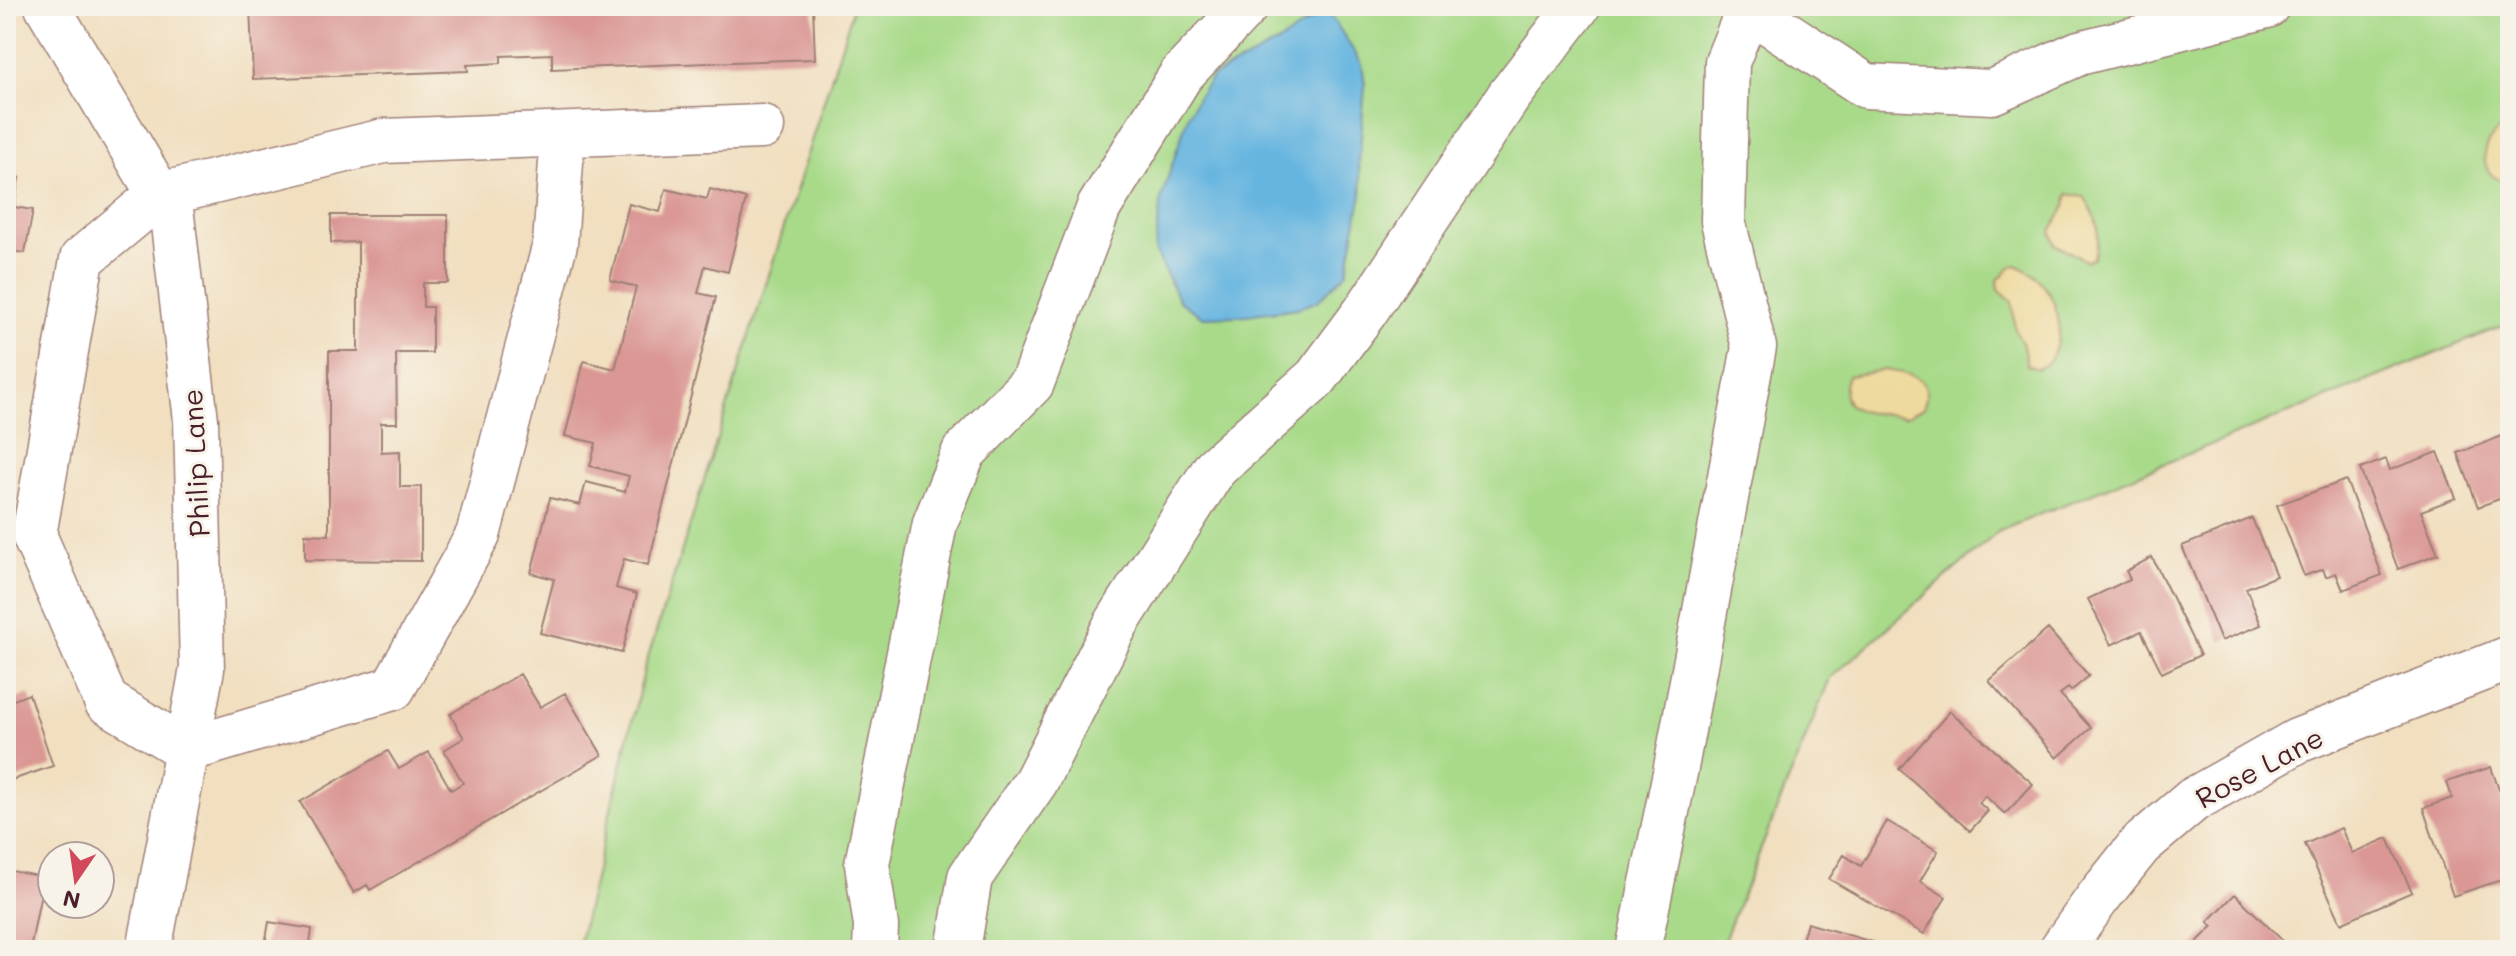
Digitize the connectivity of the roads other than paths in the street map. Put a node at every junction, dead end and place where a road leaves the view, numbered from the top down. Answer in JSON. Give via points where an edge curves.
{"nodes":[{"id":1,"x":47,"y":6,"type":"edge"},
{"id":2,"x":1246,"y":6,"type":"edge"},
{"id":3,"x":1578,"y":6,"type":"edge"},
{"id":4,"x":2267,"y":6,"type":"edge"},
{"id":5,"x":1750,"y":7,"type":"edge"},
{"id":6,"x":762,"y":127,"type":"dead end"},
{"id":7,"x":563,"y":135,"type":"junction"},
{"id":8,"x":159,"y":195,"type":"junction"},
{"id":9,"x":2510,"y":658,"type":"edge"},
{"id":10,"x":187,"y":750,"type":"junction"},
{"id":11,"x":149,"y":950,"type":"edge"},
{"id":12,"x":875,"y":950,"type":"edge"},
{"id":13,"x":958,"y":950,"type":"edge"},
{"id":14,"x":1638,"y":950,"type":"edge"},
{"id":15,"x":2061,"y":950,"type":"edge"}],
"edges":[{"from":1,"to":8,"type":"street","name":"Philip Lane"},
{"from":2,"to":12,"type":"street","via":[[1181,75],[1099,207],[1032,383],[964,452],[935,523],[867,864]]},
{"from":3,"to":13,"type":"street","via":[[1509,96],[1316,378],[1215,468],[1116,624],[1036,781],[970,877]]},
{"from":4,"to":5,"type":"street","via":[[2079,53],[1992,92],[1866,86]]},
{"from":5,"to":14,"type":"street","via":[[1727,62],[1723,221],[1754,347]]},
{"from":6,"to":7,"type":"street"},
{"from":7,"to":8,"type":"street","via":[[384,141]]},
{"from":7,"to":10,"type":"street","via":[[555,244],[478,535],[393,688]]},
{"from":8,"to":10,"type":"street","name":"Philip Lane","via":[[172,216],[196,420],[202,669]]},
{"from":8,"to":10,"type":"street","via":[[82,259],[34,535],[106,701]]},
{"from":9,"to":15,"type":"street","name":"Rose Lane","via":[[2297,741],[2193,800],[2140,845]]},
{"from":10,"to":11,"type":"street","name":"Philip Lane"}]}
